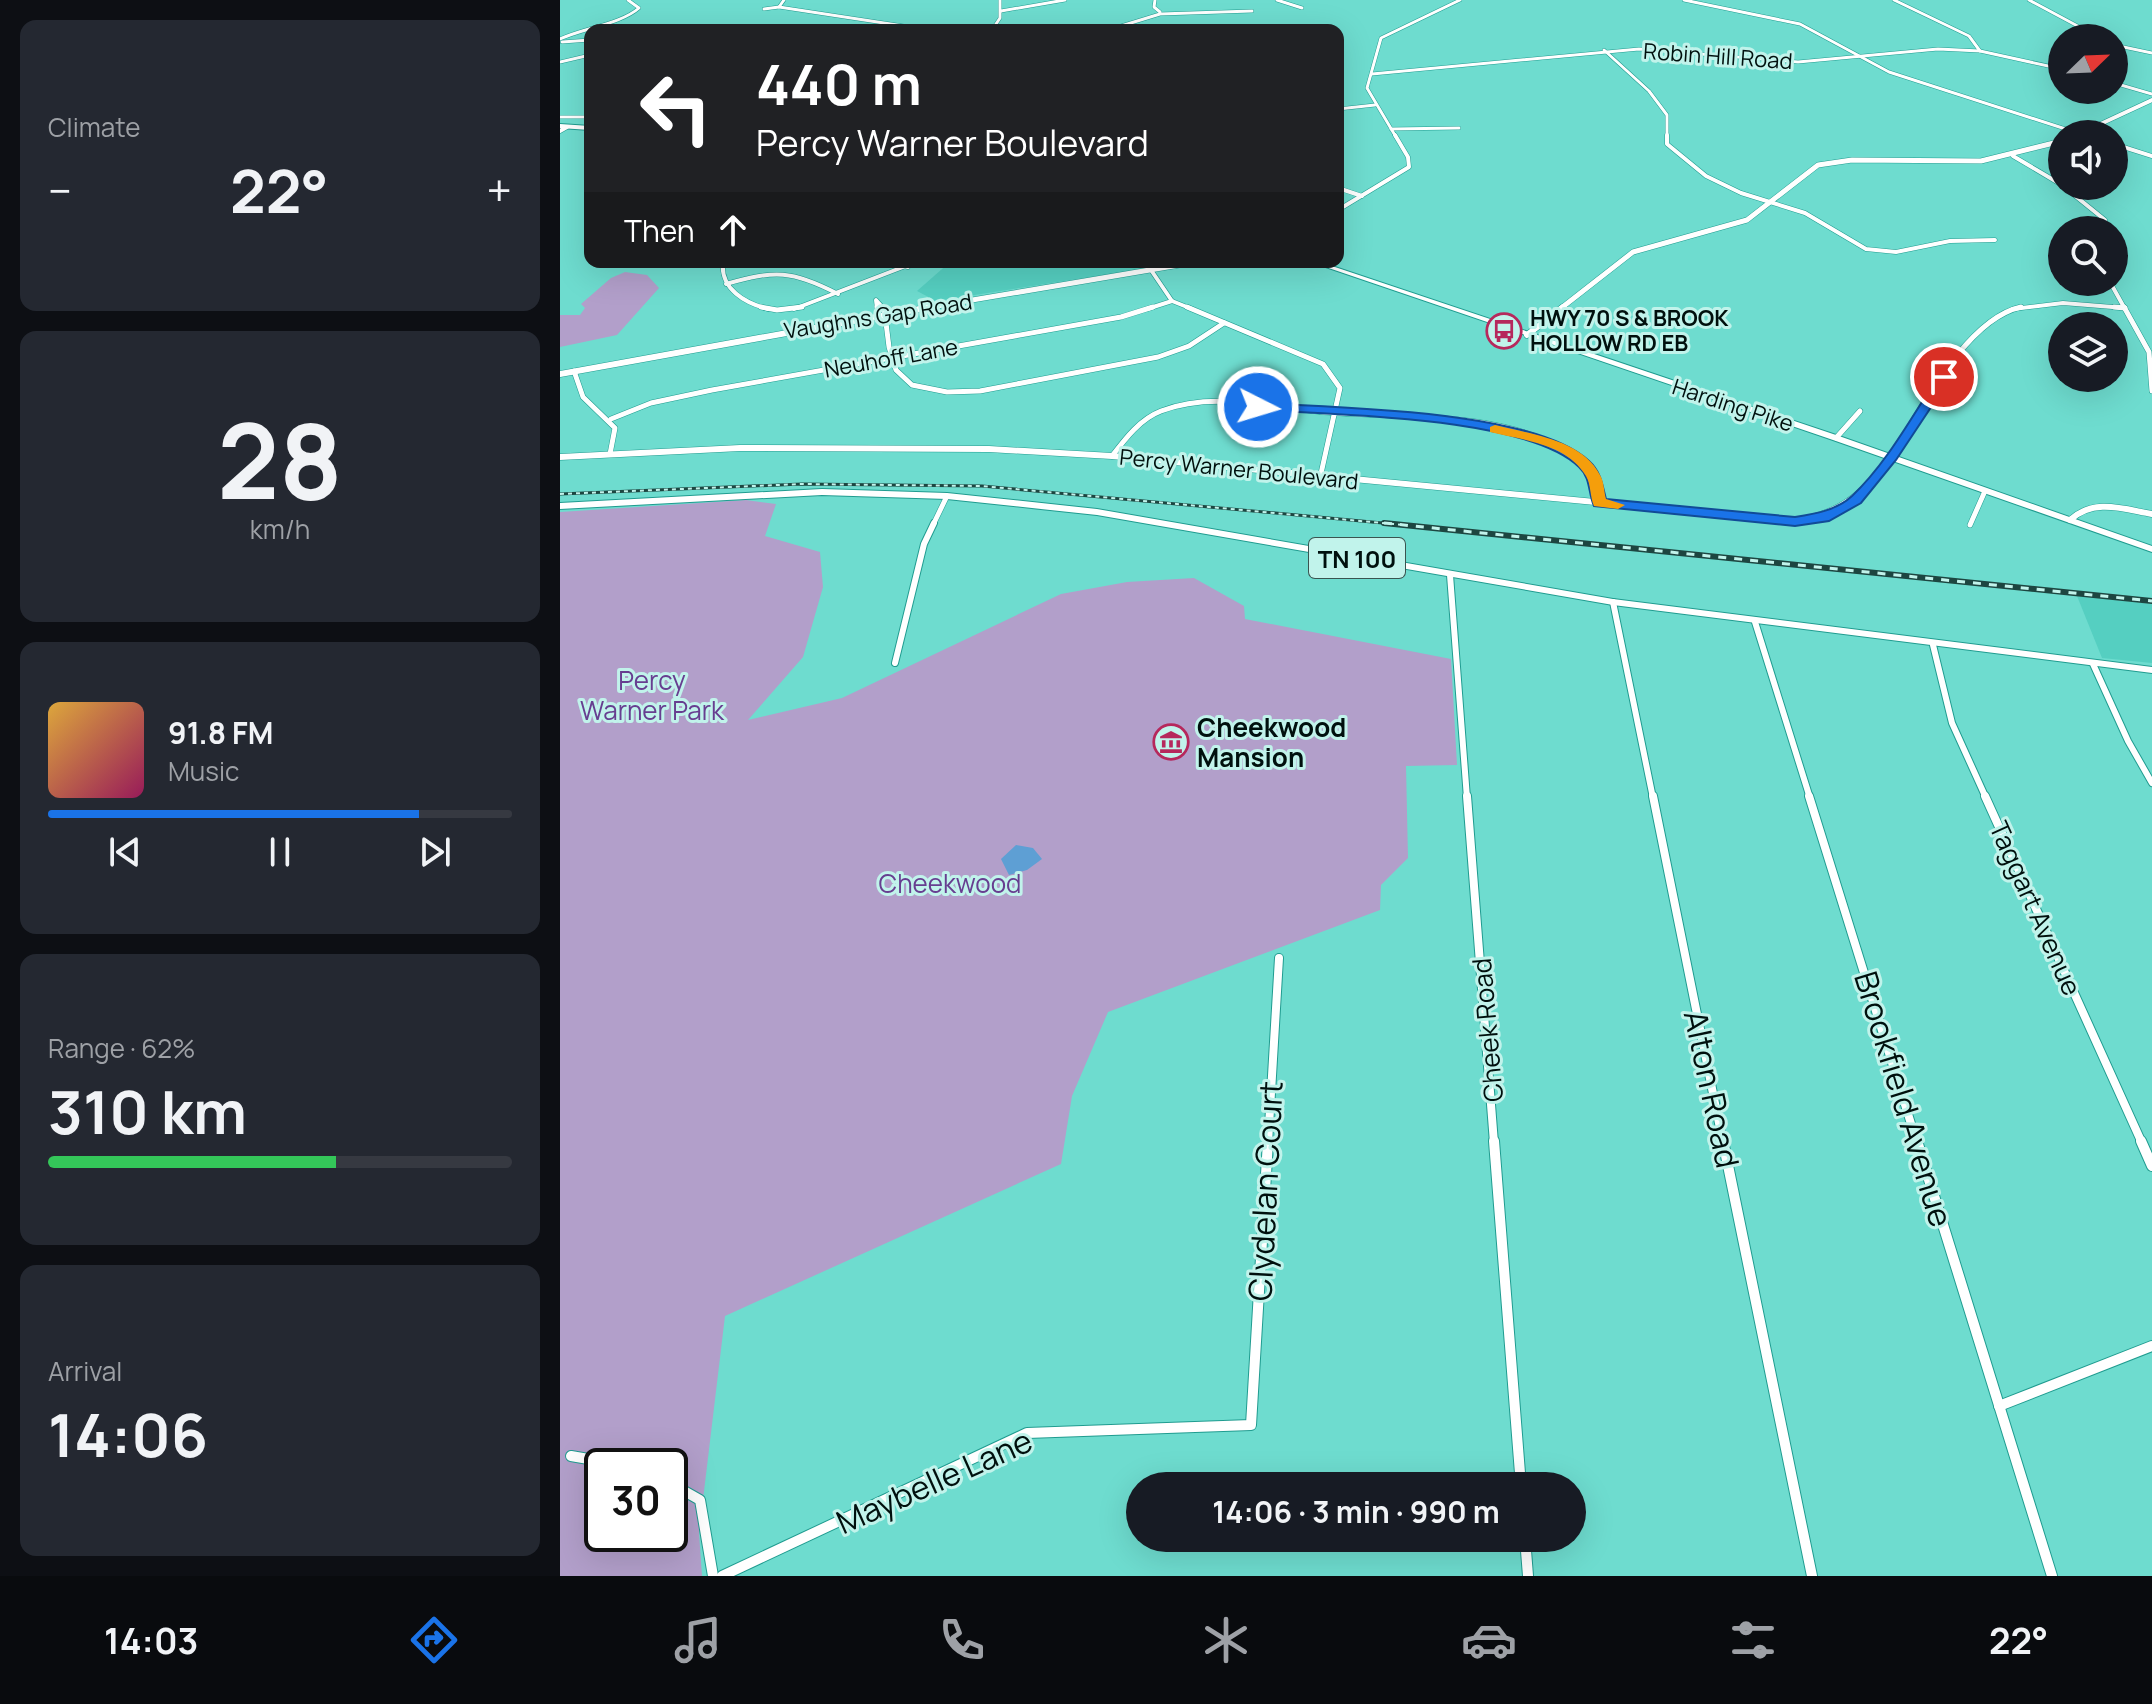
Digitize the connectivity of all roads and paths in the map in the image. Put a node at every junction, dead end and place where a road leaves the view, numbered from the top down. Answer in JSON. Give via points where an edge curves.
{"nodes":[{"id":1,"x":628,"y":0,"type":"edge"},
{"id":2,"x":784,"y":0,"type":"edge"},
{"id":3,"x":1000,"y":0,"type":"edge"},
{"id":4,"x":1065,"y":0,"type":"edge"},
{"id":5,"x":1155,"y":0,"type":"edge"},
{"id":6,"x":1277,"y":0,"type":"edge"},
{"id":7,"x":1460,"y":0,"type":"edge"},
{"id":8,"x":1684,"y":0,"type":"edge"},
{"id":9,"x":1894,"y":0,"type":"edge"},
{"id":10,"x":2029,"y":0,"type":"edge"},
{"id":11,"x":779,"y":7,"type":"junction"},
{"id":12,"x":1302,"y":8,"type":"dead end"},
{"id":13,"x":764,"y":9,"type":"dead end"},
{"id":14,"x":1001,"y":11,"type":"junction"},
{"id":15,"x":1252,"y":11,"type":"dead end"},
{"id":16,"x":1160,"y":12,"type":"junction"},
{"id":17,"x":597,"y":24,"type":"edge"},
{"id":18,"x":891,"y":24,"type":"edge"},
{"id":19,"x":996,"y":24,"type":"edge"},
{"id":20,"x":1119,"y":24,"type":"edge"},
{"id":21,"x":2074,"y":24,"type":"edge"},
{"id":22,"x":584,"y":28,"type":"edge"},
{"id":23,"x":584,"y":40,"type":"edge"},
{"id":24,"x":560,"y":41,"type":"edge"},
{"id":25,"x":2128,"y":48,"type":"edge"},
{"id":26,"x":1604,"y":50,"type":"junction"},
{"id":27,"x":1980,"y":51,"type":"junction"},
{"id":28,"x":2152,"y":53,"type":"edge"},
{"id":29,"x":584,"y":56,"type":"edge"},
{"id":30,"x":1863,"y":57,"type":"junction"},
{"id":31,"x":560,"y":62,"type":"edge"},
{"id":32,"x":2048,"y":66,"type":"edge"},
{"id":33,"x":1372,"y":74,"type":"junction"},
{"id":34,"x":2128,"y":87,"type":"edge"},
{"id":35,"x":2152,"y":94,"type":"edge"},
{"id":36,"x":2152,"y":100,"type":"edge"},
{"id":37,"x":1375,"y":105,"type":"junction"},
{"id":38,"x":1344,"y":108,"type":"edge"},
{"id":39,"x":560,"y":117,"type":"edge"},
{"id":40,"x":584,"y":117,"type":"edge"},
{"id":41,"x":2110,"y":120,"type":"edge"},
{"id":42,"x":2048,"y":124,"type":"edge"},
{"id":43,"x":562,"y":128,"type":"edge"},
{"id":44,"x":584,"y":128,"type":"edge"},
{"id":45,"x":1459,"y":128,"type":"dead end"},
{"id":46,"x":1391,"y":129,"type":"junction"},
{"id":47,"x":2048,"y":145,"type":"edge"},
{"id":48,"x":2128,"y":148,"type":"edge"},
{"id":49,"x":2013,"y":156,"type":"junction"},
{"id":50,"x":2152,"y":156,"type":"edge"},
{"id":51,"x":2048,"y":175,"type":"edge"},
{"id":52,"x":1344,"y":190,"type":"edge"},
{"id":53,"x":1362,"y":196,"type":"junction"},
{"id":54,"x":2080,"y":200,"type":"edge"},
{"id":55,"x":1772,"y":204,"type":"junction"},
{"id":56,"x":1344,"y":206,"type":"edge"},
{"id":57,"x":2100,"y":216,"type":"edge"},
{"id":58,"x":1995,"y":240,"type":"dead end"},
{"id":59,"x":722,"y":268,"type":"edge"},
{"id":60,"x":906,"y":268,"type":"edge"},
{"id":61,"x":1162,"y":268,"type":"edge"},
{"id":62,"x":1332,"y":268,"type":"edge"},
{"id":63,"x":1151,"y":270,"type":"junction"},
{"id":64,"x":726,"y":284,"type":"junction"},
{"id":65,"x":838,"y":294,"type":"junction"},
{"id":66,"x":2118,"y":296,"type":"edge"},
{"id":67,"x":875,"y":299,"type":"dead end"},
{"id":68,"x":1172,"y":301,"type":"junction"},
{"id":69,"x":2125,"y":308,"type":"junction"},
{"id":70,"x":882,"y":316,"type":"junction"},
{"id":71,"x":1224,"y":323,"type":"junction"},
{"id":72,"x":1527,"y":335,"type":"junction"},
{"id":73,"x":892,"y":359,"type":"junction"},
{"id":74,"x":574,"y":371,"type":"junction"},
{"id":75,"x":560,"y":374,"type":"edge"},
{"id":76,"x":2152,"y":391,"type":"edge"},
{"id":77,"x":1860,"y":411,"type":"dead end"},
{"id":78,"x":1337,"y":413,"type":"junction"},
{"id":79,"x":611,"y":419,"type":"junction"},
{"id":80,"x":1836,"y":438,"type":"junction"},
{"id":81,"x":610,"y":454,"type":"junction"},
{"id":82,"x":1112,"y":456,"type":"junction"},
{"id":83,"x":560,"y":457,"type":"edge"},
{"id":84,"x":1891,"y":457,"type":"junction"},
{"id":85,"x":1320,"y":478,"type":"junction"},
{"id":86,"x":1985,"y":491,"type":"junction"},
{"id":87,"x":947,"y":496,"type":"junction"},
{"id":88,"x":1599,"y":503,"type":"junction"},
{"id":89,"x":560,"y":506,"type":"edge"},
{"id":90,"x":2152,"y":514,"type":"edge"},
{"id":91,"x":2070,"y":520,"type":"junction"},
{"id":92,"x":1970,"y":526,"type":"dead end"},
{"id":93,"x":2152,"y":549,"type":"edge"},
{"id":94,"x":1450,"y":575,"type":"junction"},
{"id":95,"x":1613,"y":602,"type":"junction"},
{"id":96,"x":1755,"y":622,"type":"junction"},
{"id":97,"x":1933,"y":645,"type":"junction"},
{"id":98,"x":895,"y":663,"type":"dead end"},
{"id":99,"x":2093,"y":664,"type":"junction"},
{"id":100,"x":2152,"y":670,"type":"edge"},
{"id":101,"x":2152,"y":783,"type":"edge"},
{"id":102,"x":1279,"y":958,"type":"dead end"},
{"id":103,"x":2152,"y":1166,"type":"edge"},
{"id":104,"x":2152,"y":1346,"type":"edge"},
{"id":105,"x":1999,"y":1406,"type":"junction"},
{"id":106,"x":1251,"y":1425,"type":"joint"},
{"id":107,"x":571,"y":1456,"type":"dead end"},
{"id":108,"x":584,"y":1458,"type":"edge"},
{"id":109,"x":1520,"y":1472,"type":"edge"},
{"id":110,"x":688,"y":1493,"type":"edge"},
{"id":111,"x":1526,"y":1552,"type":"edge"},
{"id":112,"x":713,"y":1576,"type":"edge"},
{"id":113,"x":722,"y":1576,"type":"edge"},
{"id":114,"x":1528,"y":1576,"type":"edge"},
{"id":115,"x":1812,"y":1576,"type":"edge"},
{"id":116,"x":2052,"y":1576,"type":"edge"}],
"edges":[{"from":1,"to":17,"type":"street","via":[[639,8],[633,15]]},
{"from":2,"to":11,"type":"street"},
{"from":3,"to":14,"type":"street"},
{"from":4,"to":14,"type":"street"},
{"from":5,"to":16,"type":"street"},
{"from":6,"to":12,"type":"street"},
{"from":7,"to":33,"type":"street","via":[[1382,38]]},
{"from":8,"to":30,"type":"street","via":[[1800,24]]},
{"from":9,"to":27,"type":"street","via":[[1969,36]]},
{"from":10,"to":21,"type":"street"},
{"from":11,"to":13,"type":"street"},
{"from":11,"to":18,"type":"street"},
{"from":14,"to":19,"type":"street"},
{"from":15,"to":16,"type":"street"},
{"from":16,"to":20,"type":"street"},
{"from":22,"to":24,"type":"street"},
{"from":23,"to":24,"type":"street"},
{"from":25,"to":28,"type":"street"},
{"from":26,"to":30,"type":"street","name":"Robin Hill Road","via":[[1778,62]]},
{"from":26,"to":33,"type":"street","name":"Robin Hill Road"},
{"from":26,"to":55,"type":"street","via":[[1667,115],[1664,139],[1678,156],[1713,180]]},
{"from":27,"to":30,"type":"street","name":"Robin Hill Road","via":[[1938,49]]},
{"from":27,"to":32,"type":"street","name":"Robin Hill Road"},
{"from":29,"to":31,"type":"street"},
{"from":30,"to":42,"type":"street","via":[[1920,84]]},
{"from":33,"to":37,"type":"street","via":[[1367,88]]},
{"from":34,"to":35,"type":"street"},
{"from":36,"to":41,"type":"street"},
{"from":37,"to":38,"type":"street"},
{"from":37,"to":46,"type":"street"},
{"from":39,"to":40,"type":"street"},
{"from":43,"to":44,"type":"main road"},
{"from":45,"to":46,"type":"street"},
{"from":46,"to":53,"type":"street","via":[[1409,167]]},
{"from":47,"to":49,"type":"street"},
{"from":48,"to":50,"type":"street"},
{"from":49,"to":51,"type":"street"},
{"from":49,"to":55,"type":"street","via":[[1944,163],[1833,161],[1806,174]]},
{"from":52,"to":53,"type":"street"},
{"from":53,"to":56,"type":"street"},
{"from":54,"to":57,"type":"street"},
{"from":55,"to":58,"type":"street","via":[[1883,252]]},
{"from":55,"to":72,"type":"street","via":[[1728,227],[1633,252]]},
{"from":59,"to":64,"type":"street"},
{"from":60,"to":65,"type":"street"},
{"from":61,"to":63,"type":"street","name":"Vaughns Gap Road"},
{"from":62,"to":72,"type":"main road","name":"Harding Pike"},
{"from":63,"to":68,"type":"street"},
{"from":63,"to":70,"type":"street","name":"Vaughns Gap Road"},
{"from":64,"to":65,"type":"street","via":[[788,272],[819,281]]},
{"from":64,"to":65,"type":"street","via":[[744,299],[781,311],[808,308]]},
{"from":66,"to":69,"type":"street"},
{"from":67,"to":70,"type":"street"},
{"from":68,"to":71,"type":"street"},
{"from":68,"to":73,"type":"street","name":"Neuhoff Lane","via":[[1121,317]]},
{"from":69,"to":76,"type":"street","via":[[2149,352]]},
{"from":69,"to":84,"type":"street","via":[[2046,303],[1991,318]]},
{"from":70,"to":73,"type":"street"},
{"from":70,"to":74,"type":"street","name":"Vaughns Gap Road"},
{"from":71,"to":73,"type":"street","via":[[1189,346],[1158,357],[980,391],[925,389],[905,379]]},
{"from":71,"to":78,"type":"street","via":[[1323,364],[1340,388]]},
{"from":72,"to":80,"type":"main road","name":"Harding Pike"},
{"from":73,"to":79,"type":"street","name":"Neuhoff Lane","via":[[666,400]]},
{"from":74,"to":75,"type":"street","name":"Vaughns Gap Road"},
{"from":74,"to":79,"type":"street","via":[[580,399]]},
{"from":77,"to":80,"type":"street"},
{"from":78,"to":82,"type":"street","via":[[1205,402],[1182,405],[1134,427]]},
{"from":78,"to":85,"type":"street"},
{"from":78,"to":88,"type":"street","via":[[1455,420],[1555,444],[1594,475]]},
{"from":79,"to":81,"type":"street","via":[[618,440]]},
{"from":80,"to":84,"type":"main road","name":"Harding Pike"},
{"from":81,"to":82,"type":"street","name":"Percy Warner Boulevard","via":[[864,446]]},
{"from":81,"to":83,"type":"street","name":"Percy Warner Boulevard"},
{"from":82,"to":85,"type":"street","name":"Percy Warner Boulevard"},
{"from":84,"to":86,"type":"main road","name":"Harding Pike"},
{"from":84,"to":88,"type":"street","name":"Percy Warner Boulevard","via":[[1856,500],[1823,518],[1795,521]]},
{"from":85,"to":88,"type":"street","name":"Percy Warner Boulevard"},
{"from":86,"to":91,"type":"main road","name":"Harding Pike"},
{"from":86,"to":92,"type":"street"},
{"from":87,"to":89,"type":"main road","number":"TN 100","via":[[790,493]]},
{"from":87,"to":94,"type":"main road","number":"TN 100","via":[[1097,512]]},
{"from":87,"to":98,"type":"street","via":[[924,544]]},
{"from":90,"to":91,"type":"street","via":[[2095,505],[2079,509]]},
{"from":91,"to":93,"type":"main road","name":"Harding Pike"},
{"from":94,"to":95,"type":"main road","number":"TN 100"},
{"from":94,"to":109,"type":"street","name":"Cheek Road"},
{"from":95,"to":96,"type":"main road","number":"TN 100"},
{"from":95,"to":115,"type":"street","name":"Alton Road"},
{"from":96,"to":97,"type":"main road","number":"TN 100"},
{"from":96,"to":105,"type":"street","name":"Brookfield Avenue"},
{"from":97,"to":99,"type":"main road","number":"TN 100"},
{"from":97,"to":103,"type":"street","name":"Taggart Avenue","via":[[1953,726]]},
{"from":99,"to":100,"type":"main road","number":"TN 100"},
{"from":99,"to":101,"type":"street"},
{"from":102,"to":106,"type":"street","name":"Clydelan Court"},
{"from":104,"to":105,"type":"street"},
{"from":105,"to":116,"type":"street","name":"Brookfield Avenue"},
{"from":106,"to":113,"type":"street","name":"Maybelle Lane","via":[[1027,1433]]},
{"from":107,"to":108,"type":"street"},
{"from":110,"to":112,"type":"street","via":[[700,1500]]},
{"from":111,"to":114,"type":"street"}]}
